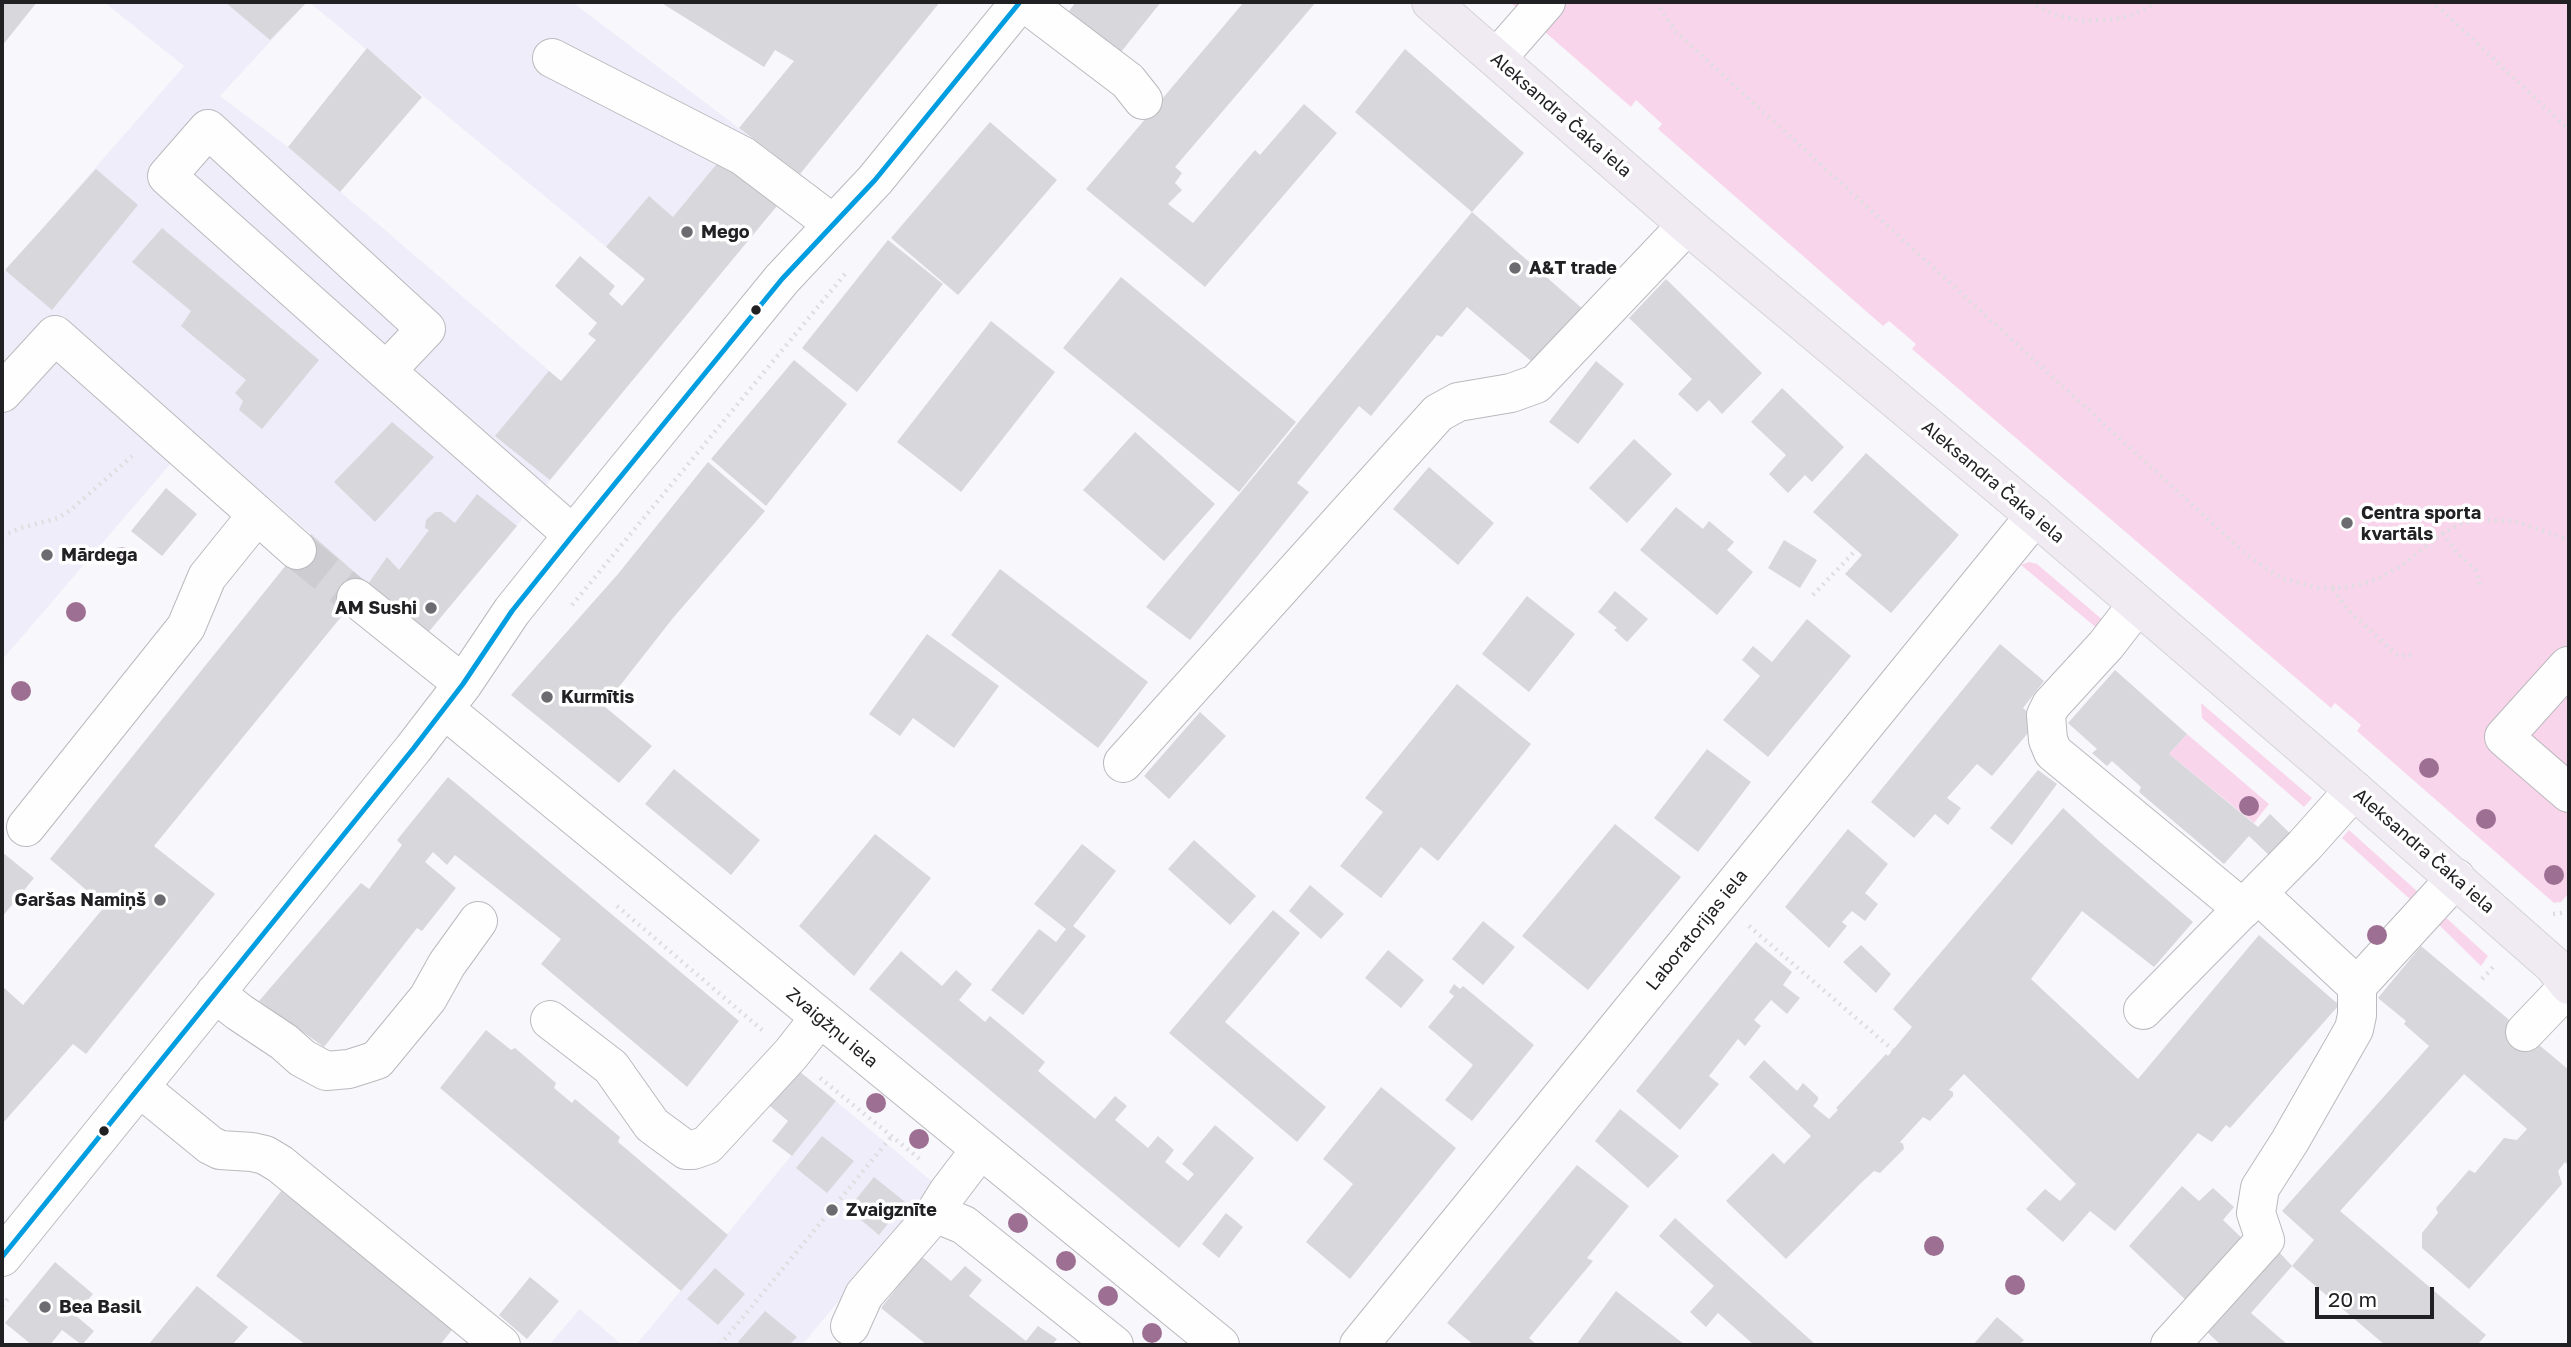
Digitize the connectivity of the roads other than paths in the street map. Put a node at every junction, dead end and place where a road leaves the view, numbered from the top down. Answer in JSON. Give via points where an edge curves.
{"nodes":[{"id":1,"x":1022,"y":2,"type":"edge"},
{"id":2,"x":1431,"y":2,"type":"edge"},
{"id":3,"x":1546,"y":2,"type":"edge"},
{"id":4,"x":552,"y":58,"type":"dead end"},
{"id":5,"x":1497,"y":58,"type":"junction"},
{"id":6,"x":1143,"y":100,"type":"dead end"},
{"id":7,"x":833,"y":224,"type":"junction"},
{"id":8,"x":1687,"y":225,"type":"junction"},
{"id":9,"x":386,"y":371,"type":"junction"},
{"id":10,"x":2,"y":393,"type":"edge"},
{"id":11,"x":257,"y":515,"type":"junction"},
{"id":12,"x":2035,"y":516,"type":"junction"},
{"id":13,"x":573,"y":535,"type":"junction"},
{"id":14,"x":297,"y":550,"type":"tunnel mouth"},
{"id":15,"x":356,"y":598,"type":"tunnel mouth"},
{"id":16,"x":2137,"y":605,"type":"junction"},
{"id":17,"x":2568,"y":666,"type":"edge"},
{"id":18,"x":454,"y":696,"type":"junction"},
{"id":19,"x":1123,"y":763,"type":"dead end"},
{"id":20,"x":2354,"y":790,"type":"junction"},
{"id":21,"x":2569,"y":793,"type":"edge"},
{"id":22,"x":26,"y":827,"type":"dead end"},
{"id":23,"x":2456,"y":878,"type":"junction"},
{"id":24,"x":2251,"y":901,"type":"junction"},
{"id":25,"x":478,"y":921,"type":"dead end"},
{"id":26,"x":2565,"y":977,"type":"edge"},
{"id":27,"x":2357,"y":986,"type":"junction"},
{"id":28,"x":215,"y":993,"type":"junction"},
{"id":29,"x":2143,"y":1010,"type":"dead end"},
{"id":30,"x":820,"y":1017,"type":"junction"},
{"id":31,"x":550,"y":1020,"type":"dead end"},
{"id":32,"x":2525,"y":1031,"type":"dead end"},
{"id":33,"x":139,"y":1087,"type":"junction"},
{"id":34,"x":980,"y":1150,"type":"junction"},
{"id":35,"x":935,"y":1213,"type":"junction"},
{"id":36,"x":2,"y":1257,"type":"edge"},
{"id":37,"x":850,"y":1326,"type":"dead end"},
{"id":38,"x":502,"y":1345,"type":"edge"},
{"id":39,"x":1114,"y":1345,"type":"edge"},
{"id":40,"x":1220,"y":1345,"type":"edge"},
{"id":41,"x":1359,"y":1345,"type":"edge"},
{"id":42,"x":2170,"y":1345,"type":"edge"}],
"edges":[{"from":1,"to":6,"type":"street","via":[[1128,81]]},
{"from":1,"to":7,"type":"street"},
{"from":2,"to":5,"type":"main road","name":"Aleksandra Čaka iela"},
{"from":3,"to":5,"type":"street"},
{"from":4,"to":7,"type":"street","via":[[743,156]]},
{"from":5,"to":8,"type":"main road","name":"Aleksandra Čaka iela"},
{"from":7,"to":13,"type":"street","via":[[752,314]]},
{"from":8,"to":12,"type":"main road","name":"Aleksandra Čaka iela"},
{"from":8,"to":19,"type":"street","via":[[1536,384],[1458,402],[1438,413]]},
{"from":9,"to":9,"type":"street","via":[[167,176],[208,129],[426,329]]},
{"from":9,"to":13,"type":"street"},
{"from":10,"to":11,"type":"street","via":[[55,335]]},
{"from":11,"to":14,"type":"street"},
{"from":11,"to":22,"type":"street","via":[[207,577],[186,627]]},
{"from":12,"to":16,"type":"main road","name":"Aleksandra Čaka iela"},
{"from":12,"to":41,"type":"street","name":"Laboratorijas iela"},
{"from":13,"to":18,"type":"street","via":[[512,611]]},
{"from":15,"to":18,"type":"street","name":"Zvaigžņu iela"},
{"from":16,"to":20,"type":"main road","name":"Aleksandra Čaka iela"},
{"from":16,"to":24,"type":"street","via":[[2051,705],[2046,715],[2048,740],[2053,752]]},
{"from":17,"to":21,"type":"street","via":[[2504,737]]},
{"from":18,"to":28,"type":"street"},
{"from":18,"to":30,"type":"street","name":"Zvaigžņu iela"},
{"from":20,"to":23,"type":"main road","name":"Aleksandra Čaka iela"},
{"from":20,"to":24,"type":"street"},
{"from":23,"to":26,"type":"main road","name":"Aleksandra Čaka iela"},
{"from":23,"to":27,"type":"street"},
{"from":24,"to":27,"type":"street"},
{"from":24,"to":29,"type":"street"},
{"from":25,"to":28,"type":"street","via":[[428,998],[377,1060],[349,1069],[327,1071],[302,1058]]},
{"from":26,"to":32,"type":"street"},
{"from":27,"to":42,"type":"street","via":[[2354,1029],[2260,1188],[2256,1213],[2265,1240]]},
{"from":28,"to":33,"type":"street"},
{"from":30,"to":31,"type":"street","via":[[707,1145],[693,1150],[686,1150],[652,1125],[611,1067]]},
{"from":30,"to":34,"type":"street","name":"Zvaigžņu iela"},
{"from":33,"to":36,"type":"street"},
{"from":33,"to":38,"type":"street","via":[[210,1145],[252,1152],[280,1164]]},
{"from":34,"to":35,"type":"street"},
{"from":34,"to":40,"type":"street","name":"Zvaigžņu iela"},
{"from":35,"to":37,"type":"street","via":[[864,1295]]},
{"from":35,"to":39,"type":"street","via":[[964,1225]]}]}
